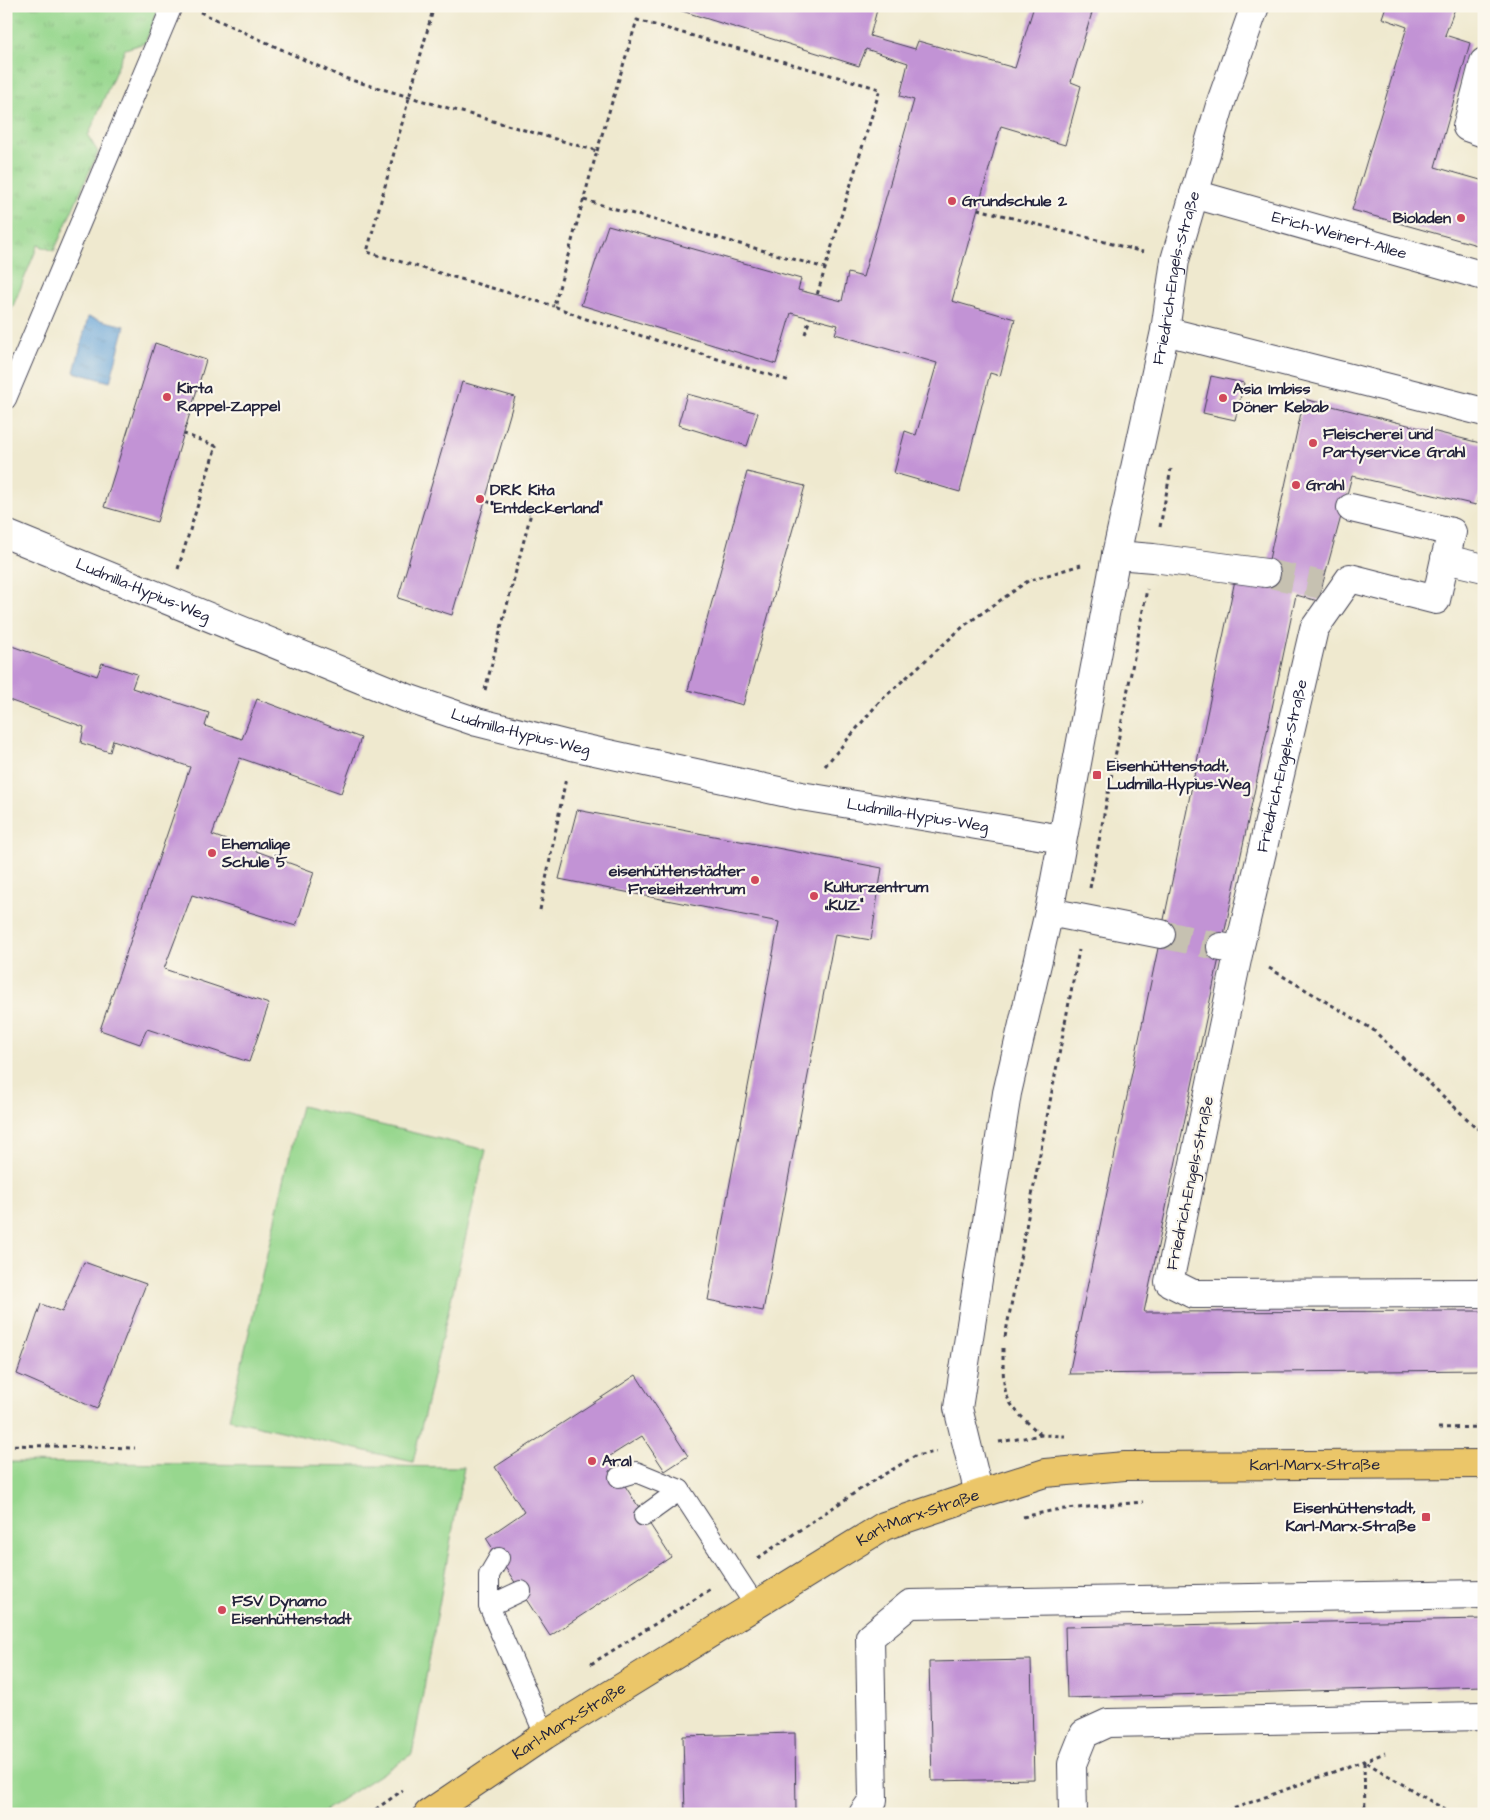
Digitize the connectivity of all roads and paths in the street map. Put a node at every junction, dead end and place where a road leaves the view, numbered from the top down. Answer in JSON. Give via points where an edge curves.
{"nodes":[{"id":1,"x":172,"y":6,"type":"edge"},
{"id":2,"x":434,"y":6,"type":"edge"},
{"id":3,"x":1255,"y":6,"type":"edge"},
{"id":4,"x":197,"y":10,"type":"dead end"},
{"id":5,"x":1484,"y":62,"type":"edge"},
{"id":6,"x":408,"y":97,"type":"junction"},
{"id":7,"x":1484,"y":132,"type":"edge"},
{"id":8,"x":597,"y":151,"type":"junction"},
{"id":9,"x":1194,"y":194,"type":"junction"},
{"id":10,"x":584,"y":200,"type":"junction"},
{"id":11,"x":978,"y":209,"type":"dead end"},
{"id":12,"x":1175,"y":260,"type":"junction"},
{"id":13,"x":825,"y":268,"type":"junction"},
{"id":14,"x":1484,"y":276,"type":"edge"},
{"id":15,"x":818,"y":295,"type":"dead end"},
{"id":16,"x":554,"y":306,"type":"junction"},
{"id":17,"x":810,"y":318,"type":"dead end"},
{"id":18,"x":1165,"y":331,"type":"junction"},
{"id":19,"x":805,"y":334,"type":"dead end"},
{"id":20,"x":790,"y":381,"type":"dead end"},
{"id":21,"x":6,"y":399,"type":"edge"},
{"id":22,"x":1484,"y":412,"type":"edge"},
{"id":23,"x":184,"y":434,"type":"dead end"},
{"id":24,"x":485,"y":501,"type":"dead end"},
{"id":25,"x":1351,"y":508,"type":"dead end"},
{"id":26,"x":6,"y":534,"type":"edge"},
{"id":27,"x":1116,"y":555,"type":"junction"},
{"id":28,"x":1445,"y":559,"type":"junction"},
{"id":29,"x":1484,"y":568,"type":"edge"},
{"id":30,"x":1266,"y":574,"type":"tunnel mouth"},
{"id":31,"x":168,"y":600,"type":"junction"},
{"id":32,"x":477,"y":722,"type":"junction"},
{"id":33,"x":572,"y":746,"type":"junction"},
{"id":34,"x":801,"y":796,"type":"junction"},
{"id":35,"x":1062,"y":839,"type":"junction"},
{"id":36,"x":540,"y":910,"type":"dead end"},
{"id":37,"x":1049,"y":912,"type":"junction"},
{"id":38,"x":1161,"y":934,"type":"tunnel mouth"},
{"id":39,"x":1230,"y":948,"type":"junction"},
{"id":40,"x":1484,"y":1109,"type":"edge"},
{"id":41,"x":1479,"y":1130,"type":"junction"},
{"id":42,"x":1484,"y":1132,"type":"edge"},
{"id":43,"x":1484,"y":1292,"type":"edge"},
{"id":44,"x":6,"y":1445,"type":"edge"},
{"id":45,"x":968,"y":1446,"type":"junction"},
{"id":46,"x":135,"y":1448,"type":"dead end"},
{"id":47,"x":1484,"y":1464,"type":"edge"},
{"id":48,"x":619,"y":1477,"type":"dead end"},
{"id":49,"x":680,"y":1490,"type":"junction"},
{"id":50,"x":979,"y":1494,"type":"junction"},
{"id":51,"x":1147,"y":1501,"type":"dead end"},
{"id":52,"x":644,"y":1516,"type":"dead end"},
{"id":53,"x":1020,"y":1518,"type":"dead end"},
{"id":54,"x":499,"y":1558,"type":"dead end"},
{"id":55,"x":734,"y":1574,"type":"junction"},
{"id":56,"x":521,"y":1591,"type":"dead end"},
{"id":57,"x":1484,"y":1594,"type":"edge"},
{"id":58,"x":755,"y":1605,"type":"junction"},
{"id":59,"x":489,"y":1606,"type":"junction"},
{"id":60,"x":588,"y":1666,"type":"dead end"},
{"id":61,"x":1484,"y":1716,"type":"edge"},
{"id":62,"x":545,"y":1735,"type":"junction"},
{"id":63,"x":1392,"y":1750,"type":"dead end"},
{"id":64,"x":1364,"y":1761,"type":"junction"},
{"id":65,"x":409,"y":1786,"type":"dead end"},
{"id":66,"x":369,"y":1814,"type":"edge"},
{"id":67,"x":428,"y":1814,"type":"edge"},
{"id":68,"x":863,"y":1814,"type":"edge"},
{"id":69,"x":1073,"y":1814,"type":"edge"},
{"id":70,"x":1219,"y":1814,"type":"edge"},
{"id":71,"x":1365,"y":1814,"type":"edge"},
{"id":72,"x":1452,"y":1814,"type":"edge"}],
"edges":[{"from":1,"to":21,"type":"lane"},
{"from":2,"to":6,"type":"path"},
{"from":3,"to":9,"type":"street","name":"Friedrich-Engels-Straße","via":[[1221,102]]},
{"from":4,"to":6,"type":"path","via":[[344,78]]},
{"from":5,"to":7,"type":"street","via":[[1467,127]]},
{"from":6,"to":8,"type":"path"},
{"from":6,"to":16,"type":"path","via":[[367,252]]},
{"from":8,"to":10,"type":"path"},
{"from":8,"to":13,"type":"path","via":[[637,20],[880,89]]},
{"from":9,"to":12,"type":"street","name":"Friedrich-Engels-Straße"},
{"from":9,"to":14,"type":"street","name":"Erich-Weinert-Allee"},
{"from":10,"to":13,"type":"path"},
{"from":10,"to":16,"type":"path"},
{"from":11,"to":12,"type":"path"},
{"from":12,"to":18,"type":"street","name":"Friedrich-Engels-Straße"},
{"from":13,"to":15,"type":"path"},
{"from":16,"to":20,"type":"path","via":[[583,318]]},
{"from":17,"to":19,"type":"path"},
{"from":18,"to":22,"type":"street"},
{"from":18,"to":27,"type":"street","name":"Friedrich-Engels-Straße"},
{"from":23,"to":31,"type":"path","via":[[216,446]]},
{"from":24,"to":32,"type":"path","via":[[531,513]]},
{"from":25,"to":28,"type":"street","name":"Friedrich-Engels-Straße","via":[[1452,532]]},
{"from":26,"to":31,"type":"street","name":"Ludmilla-Hypius-Weg"},
{"from":27,"to":30,"type":"street"},
{"from":27,"to":34,"type":"path","via":[[1028,581],[965,624],[880,701]]},
{"from":27,"to":35,"type":"street","name":"Friedrich-Engels-Straße"},
{"from":28,"to":29,"type":"street"},
{"from":28,"to":39,"type":"street","name":"Friedrich-Engels-Straße","via":[[1436,600],[1350,578],[1333,587],[1314,629]]},
{"from":31,"to":32,"type":"street","name":"Ludmilla-Hypius-Weg","via":[[407,698]]},
{"from":32,"to":33,"type":"street","name":"Ludmilla-Hypius-Weg"},
{"from":33,"to":34,"type":"street","name":"Ludmilla-Hypius-Weg"},
{"from":33,"to":36,"type":"path"},
{"from":34,"to":35,"type":"street","name":"Ludmilla-Hypius-Weg"},
{"from":35,"to":37,"type":"street","name":"Friedrich-Engels-Straße"},
{"from":37,"to":38,"type":"street"},
{"from":37,"to":45,"type":"street","name":"Friedrich-Engels-Straße","via":[[1007,1092],[958,1408]]},
{"from":39,"to":41,"type":"path","via":[[1372,1029]]},
{"from":39,"to":43,"type":"street","name":"Friedrich-Engels-Straße","via":[[1169,1282],[1193,1294]]},
{"from":40,"to":41,"type":"path"},
{"from":41,"to":42,"type":"path"},
{"from":44,"to":46,"type":"path"},
{"from":45,"to":50,"type":"street","name":"Friedrich-Engels-Straße"},
{"from":45,"to":55,"type":"path","via":[[915,1456]]},
{"from":47,"to":50,"type":"main road","name":"Karl-Marx-Straße","via":[[1125,1466],[1045,1473]]},
{"from":48,"to":49,"type":"lane","via":[[636,1472]]},
{"from":49,"to":52,"type":"lane"},
{"from":49,"to":55,"type":"lane"},
{"from":50,"to":58,"type":"main road","name":"Karl-Marx-Straße","via":[[884,1526]]},
{"from":51,"to":53,"type":"path","via":[[1055,1510]]},
{"from":54,"to":59,"type":"lane","via":[[489,1575]]},
{"from":55,"to":58,"type":"lane"},
{"from":55,"to":60,"type":"path"},
{"from":56,"to":59,"type":"lane"},
{"from":57,"to":68,"type":"street","via":[[910,1604],[870,1637],[873,1800]]},
{"from":58,"to":62,"type":"main road","name":"Karl-Marx-Straße"},
{"from":59,"to":62,"type":"lane"},
{"from":61,"to":69,"type":"street","via":[[1108,1723],[1084,1734],[1072,1764]]},
{"from":62,"to":67,"type":"main road","name":"Karl-Marx-Straße"},
{"from":63,"to":64,"type":"path"},
{"from":64,"to":70,"type":"path"},
{"from":64,"to":71,"type":"path"},
{"from":64,"to":72,"type":"path"},
{"from":65,"to":66,"type":"path"}]}
